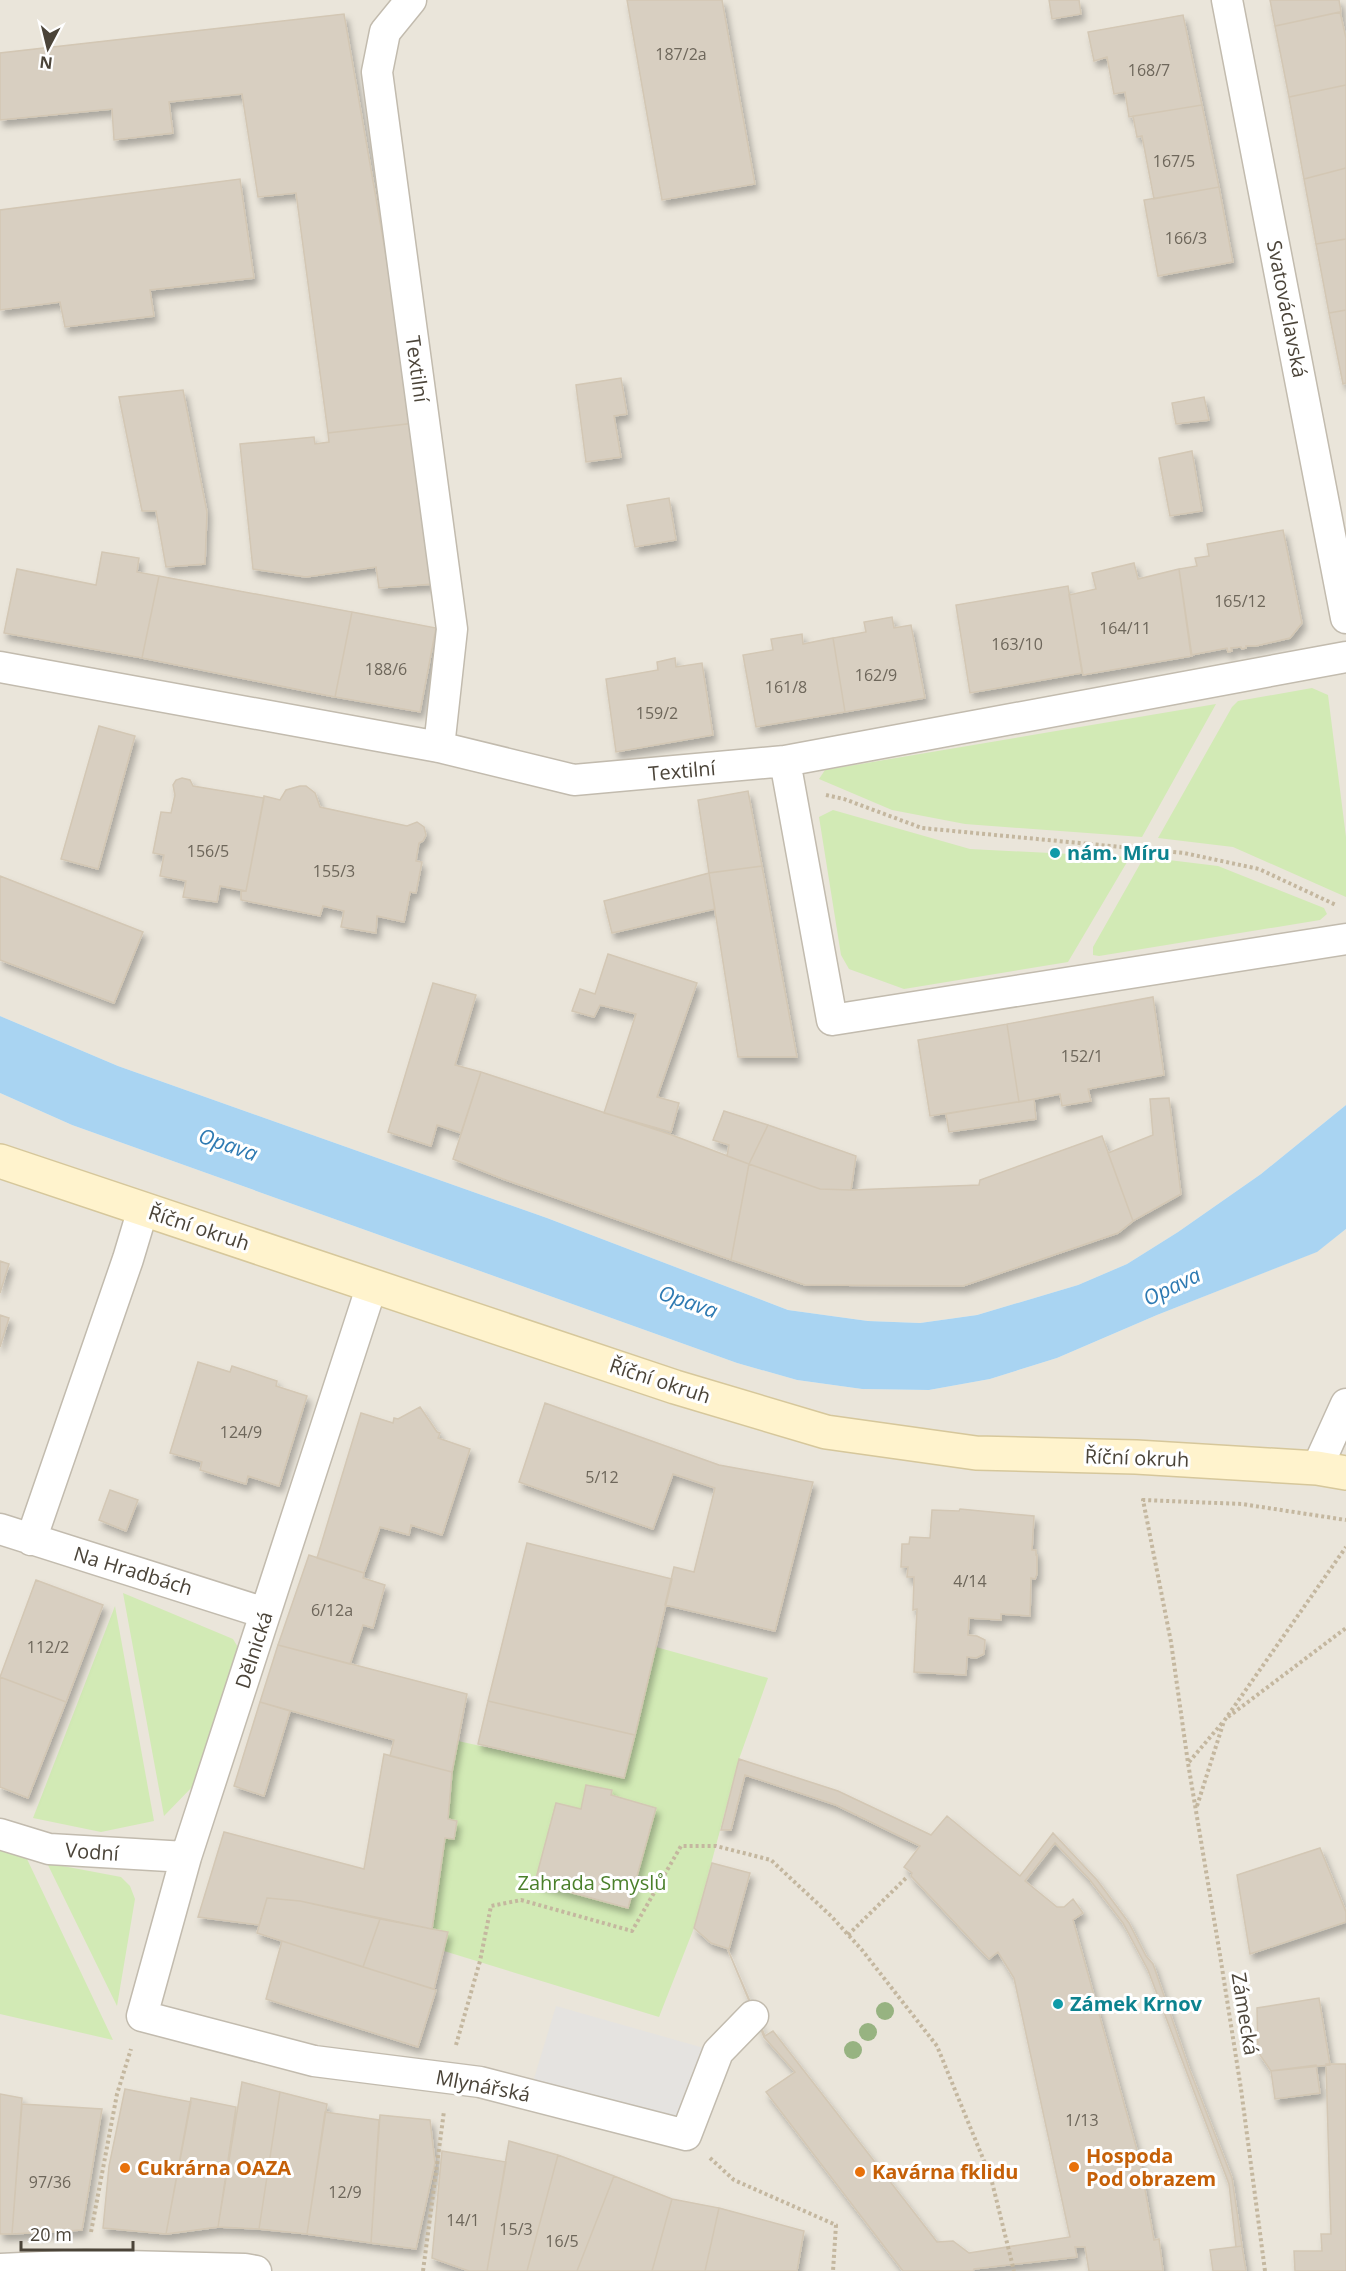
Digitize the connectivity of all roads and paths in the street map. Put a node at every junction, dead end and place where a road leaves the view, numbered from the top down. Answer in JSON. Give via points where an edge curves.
{"nodes":[{"id":1,"x":411,"y":0,"type":"edge"},
{"id":2,"x":1227,"y":0,"type":"edge"},
{"id":3,"x":1346,"y":618,"type":"edge"},
{"id":4,"x":1346,"y":657,"type":"edge"},
{"id":5,"x":0,"y":667,"type":"edge"},
{"id":6,"x":439,"y":747,"type":"junction"},
{"id":7,"x":788,"y":774,"type":"junction"},
{"id":8,"x":1346,"y":910,"type":"edge"},
{"id":9,"x":1346,"y":939,"type":"edge"},
{"id":10,"x":0,"y":1161,"type":"edge"},
{"id":11,"x":143,"y":1209,"type":"junction"},
{"id":12,"x":372,"y":1285,"type":"junction"},
{"id":13,"x":1346,"y":1404,"type":"edge"},
{"id":14,"x":1331,"y":1471,"type":"edge"},
{"id":15,"x":1346,"y":1520,"type":"edge"},
{"id":16,"x":0,"y":1529,"type":"edge"},
{"id":17,"x":31,"y":1540,"type":"junction"},
{"id":18,"x":1346,"y":1547,"type":"edge"},
{"id":19,"x":269,"y":1602,"type":"junction"},
{"id":20,"x":1346,"y":1628,"type":"edge"},
{"id":21,"x":1224,"y":1721,"type":"junction"},
{"id":22,"x":1188,"y":1763,"type":"junction"},
{"id":23,"x":1196,"y":1809,"type":"junction"},
{"id":24,"x":0,"y":1834,"type":"edge"},
{"id":25,"x":186,"y":1857,"type":"junction"},
{"id":26,"x":906,"y":1878,"type":"dead end"},
{"id":27,"x":848,"y":1935,"type":"junction"},
{"id":28,"x":142,"y":2016,"type":"junction"},
{"id":29,"x":753,"y":2016,"type":"dead end"},
{"id":30,"x":447,"y":2078,"type":"junction"},
{"id":31,"x":686,"y":2135,"type":"junction"},
{"id":32,"x":85,"y":2265,"type":"junction"},
{"id":33,"x":0,"y":2269,"type":"edge"},
{"id":34,"x":256,"y":2271,"type":"edge"},
{"id":35,"x":423,"y":2271,"type":"edge"},
{"id":36,"x":833,"y":2271,"type":"edge"},
{"id":37,"x":1014,"y":2271,"type":"edge"},
{"id":38,"x":1265,"y":2271,"type":"edge"}],
"edges":[{"from":1,"to":6,"type":"street","name":"Textilní","via":[[385,32],[378,72],[452,629]]},
{"from":2,"to":3,"type":"street","name":"Svatováclavská"},
{"from":4,"to":7,"type":"street"},
{"from":5,"to":6,"type":"street","name":"Textilní"},
{"from":6,"to":7,"type":"street","name":"Textilní","via":[[574,780]]},
{"from":7,"to":8,"type":"path","via":[[922,828],[1173,852],[1259,869]]},
{"from":7,"to":9,"type":"street","via":[[832,1020]]},
{"from":10,"to":11,"type":"main road","name":"Říční okruh"},
{"from":11,"to":12,"type":"main road","name":"Říční okruh"},
{"from":11,"to":17,"type":"street"},
{"from":12,"to":14,"type":"main road","name":"Říční okruh","via":[[675,1387],[826,1432],[976,1453],[1136,1457]]},
{"from":12,"to":19,"type":"street","name":"Dělnická"},
{"from":13,"to":14,"type":"street"},
{"from":15,"to":22,"type":"path","name":"Zámecká","via":[[1242,1504],[1143,1500],[1171,1642]]},
{"from":16,"to":17,"type":"street","name":"Na Hradbách"},
{"from":17,"to":19,"type":"street","name":"Na Hradbách"},
{"from":18,"to":21,"type":"path"},
{"from":19,"to":25,"type":"street","name":"Dělnická"},
{"from":20,"to":21,"type":"path"},
{"from":21,"to":22,"type":"path"},
{"from":21,"to":23,"type":"path"},
{"from":22,"to":23,"type":"path","name":"Zámecká"},
{"from":23,"to":38,"type":"path","name":"Zámecká","via":[[1240,2078]]},
{"from":24,"to":25,"type":"street","name":"Vodní","via":[[49,1849]]},
{"from":25,"to":28,"type":"street","name":"Dělnická"},
{"from":26,"to":27,"type":"path"},
{"from":27,"to":30,"type":"path","via":[[771,1860],[716,1846],[681,1846],[632,1930],[521,1900],[491,1906]]},
{"from":27,"to":37,"type":"path","via":[[937,2046],[991,2178]]},
{"from":28,"to":30,"type":"street","name":"Mlynářská","via":[[314,2061]]},
{"from":28,"to":32,"type":"path","via":[[117,2094]]},
{"from":29,"to":31,"type":"street","via":[[718,2052]]},
{"from":30,"to":31,"type":"street","name":"Mlynářská","via":[[480,2082]]},
{"from":30,"to":35,"type":"path"},
{"from":31,"to":36,"type":"path","via":[[734,2180],[837,2224]]},
{"from":32,"to":33,"type":"street"},
{"from":32,"to":34,"type":"street"}]}
